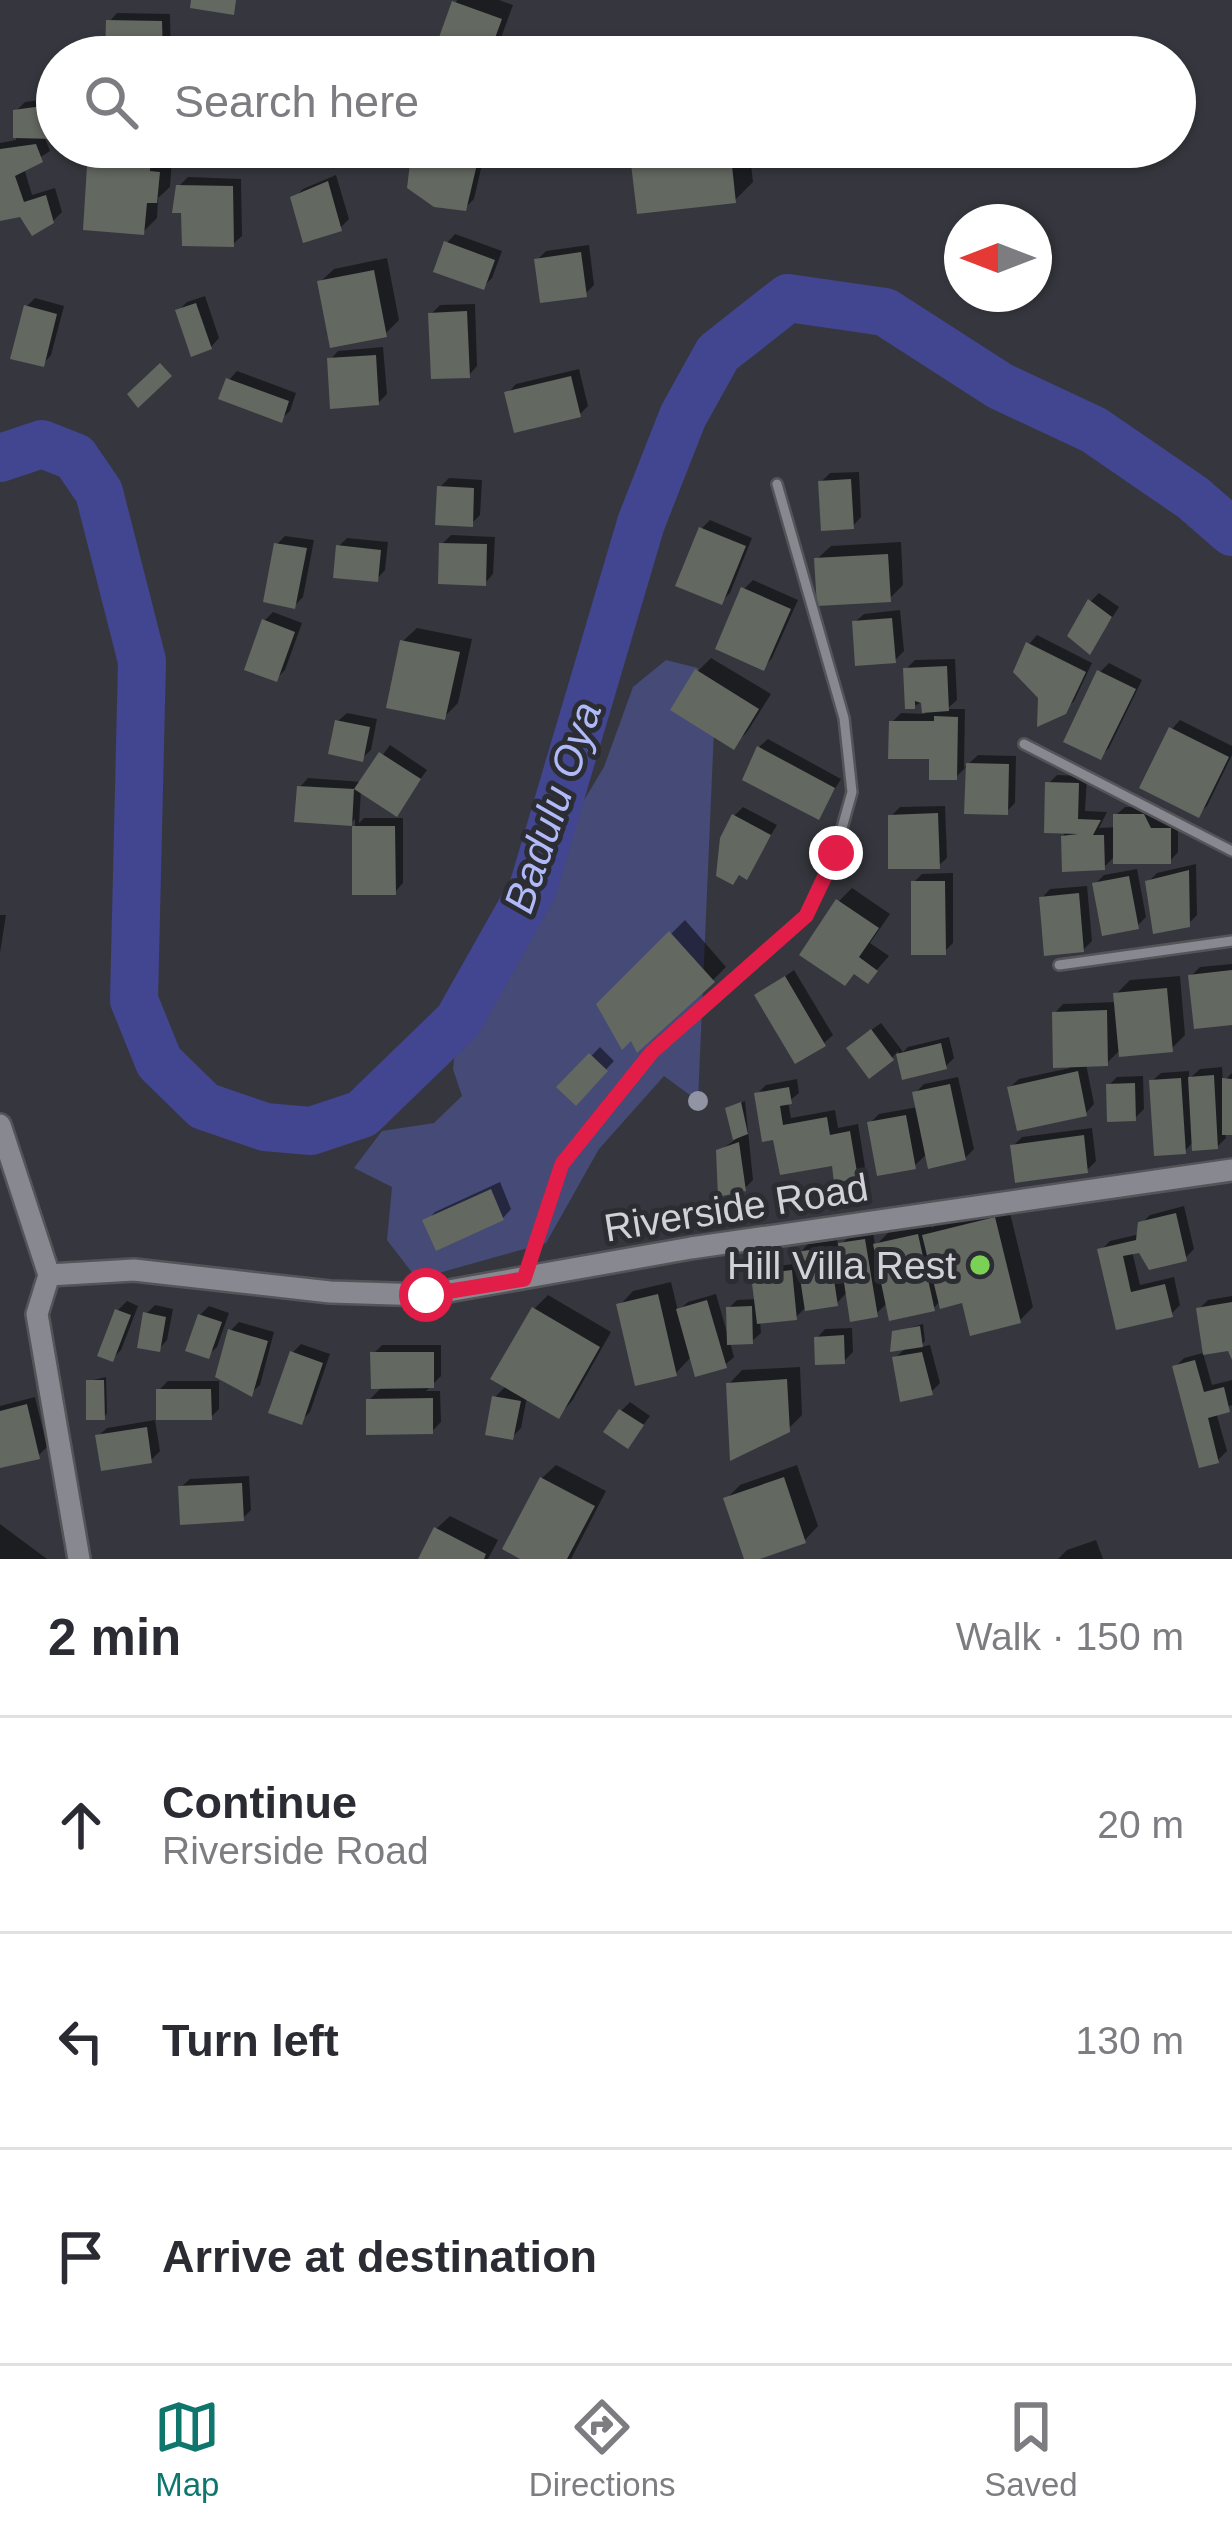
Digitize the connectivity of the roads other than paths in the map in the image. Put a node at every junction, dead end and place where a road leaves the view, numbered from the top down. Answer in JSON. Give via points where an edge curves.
{"nodes":[{"id":1,"x":777,"y":484,"type":"dead end"},
{"id":2,"x":1024,"y":744,"type":"dead end"},
{"id":3,"x":1232,"y":851,"type":"edge"},
{"id":4,"x":1232,"y":940,"type":"edge"},
{"id":5,"x":1059,"y":965,"type":"dead end"},
{"id":6,"x":0,"y":1125,"type":"edge"},
{"id":7,"x":1232,"y":1170,"type":"edge"},
{"id":8,"x":50,"y":1275,"type":"junction"},
{"id":9,"x":524,"y":1279,"type":"junction"},
{"id":10,"x":79,"y":1559,"type":"edge"}],
"edges":[{"from":1,"to":9,"type":"lane","via":[[844,718],[852,791],[836,853],[806,916],[652,1052],[562,1164]]},
{"from":2,"to":3,"type":"lane"},
{"from":4,"to":5,"type":"lane"},
{"from":6,"to":8,"type":"street"},
{"from":7,"to":9,"type":"street","name":"Riverside Road"},
{"from":8,"to":9,"type":"street","name":"Riverside Road","via":[[134,1270],[426,1295]]},
{"from":8,"to":10,"type":"street","via":[[37,1314]]}]}
